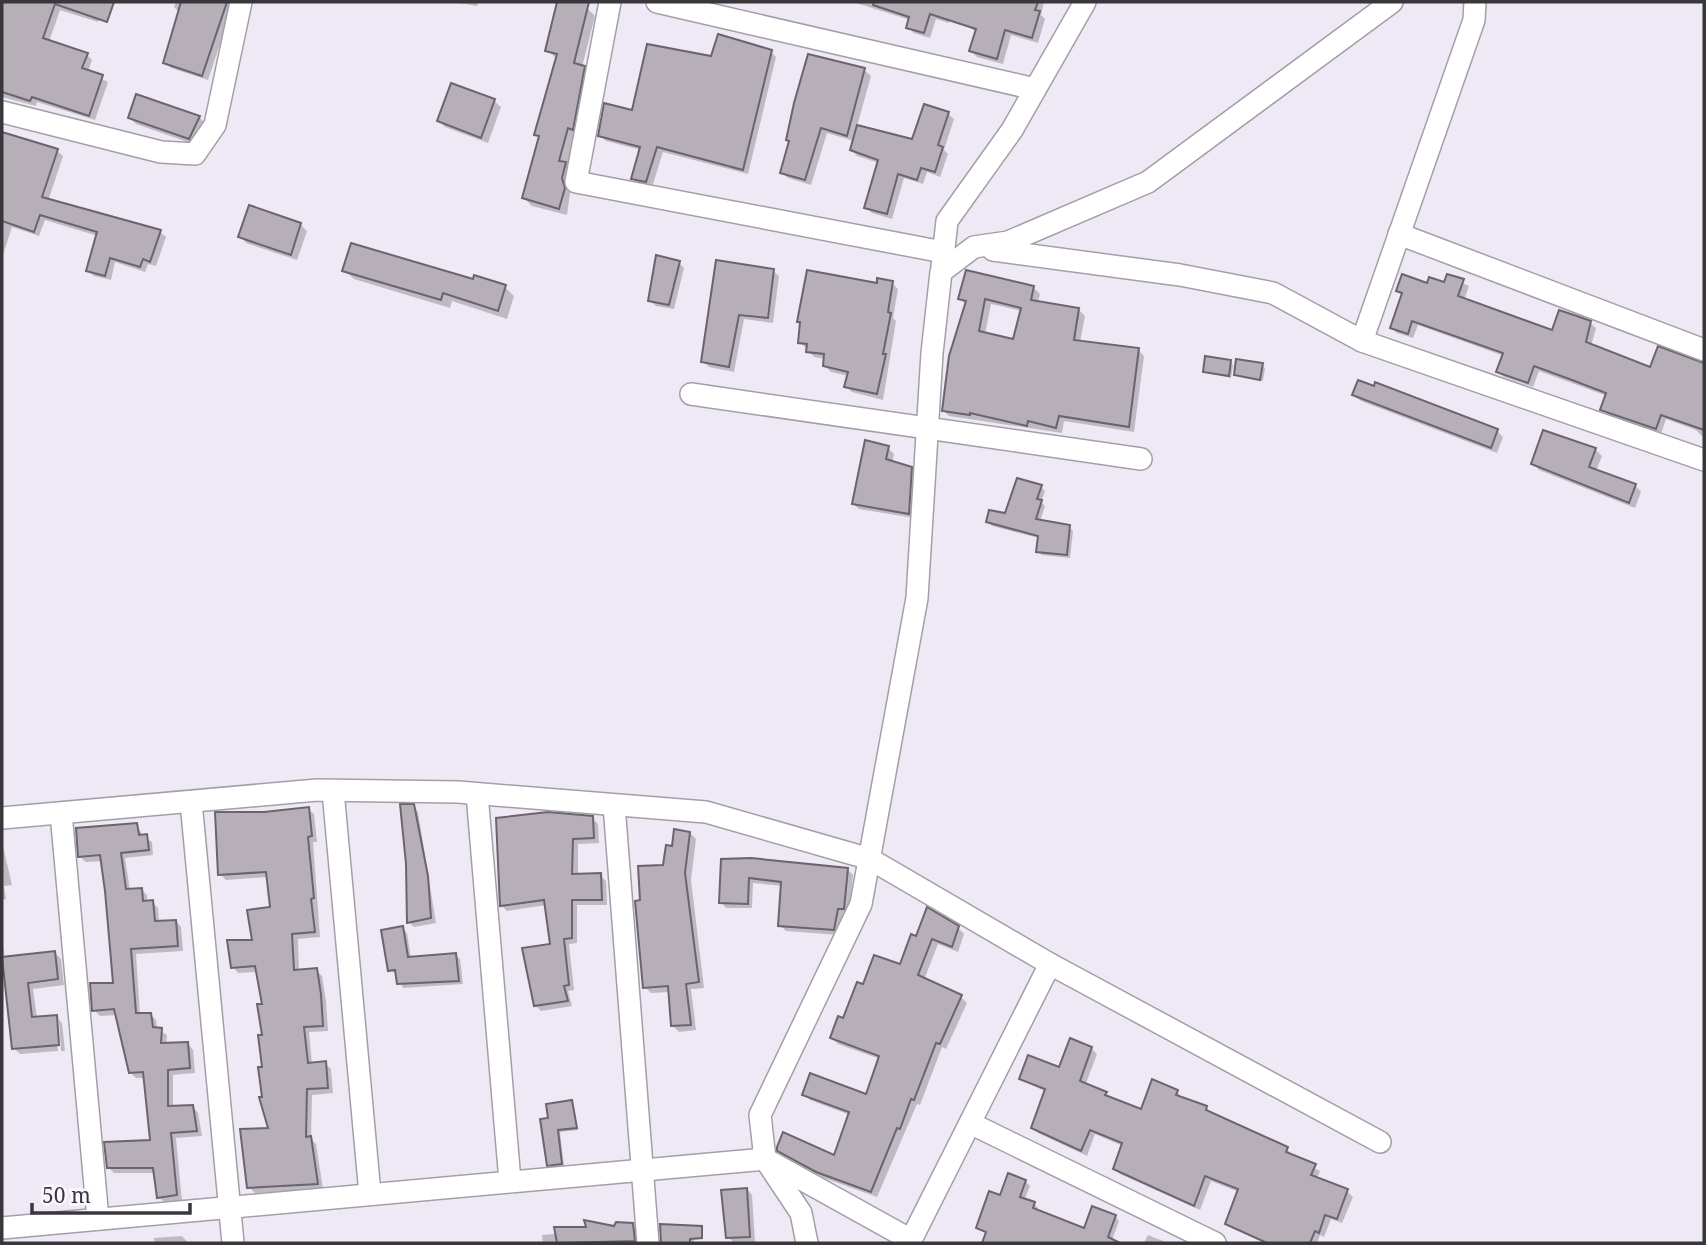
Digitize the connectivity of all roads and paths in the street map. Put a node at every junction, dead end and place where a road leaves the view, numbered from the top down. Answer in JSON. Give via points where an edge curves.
{"nodes":[{"id":1,"x":241,"y":2,"type":"edge"},
{"id":2,"x":610,"y":2,"type":"edge"},
{"id":3,"x":657,"y":2,"type":"edge"},
{"id":4,"x":1085,"y":2,"type":"edge"},
{"id":5,"x":1392,"y":2,"type":"edge"},
{"id":6,"x":1475,"y":2,"type":"edge"},
{"id":7,"x":1035,"y":89,"type":"junction"},
{"id":8,"x":2,"y":112,"type":"edge"},
{"id":9,"x":1399,"y":234,"type":"junction"},
{"id":10,"x":974,"y":247,"type":"junction"},
{"id":11,"x":942,"y":262,"type":"junction"},
{"id":12,"x":1362,"y":341,"type":"junction"},
{"id":13,"x":1704,"y":351,"type":"edge"},
{"id":14,"x":691,"y":394,"type":"dead end"},
{"id":15,"x":927,"y":428,"type":"junction"},
{"id":16,"x":1141,"y":459,"type":"dead end"},
{"id":17,"x":1704,"y":460,"type":"edge"},
{"id":18,"x":333,"y":791,"type":"junction"},
{"id":19,"x":477,"y":794,"type":"junction"},
{"id":20,"x":191,"y":802,"type":"junction"},
{"id":21,"x":614,"y":805,"type":"junction"},
{"id":22,"x":61,"y":813,"type":"junction"},
{"id":23,"x":2,"y":818,"type":"edge"},
{"id":24,"x":870,"y":859,"type":"junction"},
{"id":25,"x":1050,"y":964,"type":"junction"},
{"id":26,"x":970,"y":1123,"type":"junction"},
{"id":27,"x":1380,"y":1142,"type":"dead end"},
{"id":28,"x":765,"y":1159,"type":"junction"},
{"id":29,"x":642,"y":1168,"type":"junction"},
{"id":30,"x":510,"y":1181,"type":"junction"},
{"id":31,"x":370,"y":1194,"type":"junction"},
{"id":32,"x":230,"y":1207,"type":"junction"},
{"id":33,"x":99,"y":1219,"type":"junction"},
{"id":34,"x":2,"y":1228,"type":"edge"},
{"id":35,"x":911,"y":1241,"type":"edge"},
{"id":36,"x":233,"y":1243,"type":"edge"},
{"id":37,"x":648,"y":1243,"type":"edge"},
{"id":38,"x":807,"y":1243,"type":"edge"},
{"id":39,"x":1215,"y":1243,"type":"edge"}],
"edges":[{"from":1,"to":8,"type":"street","via":[[215,125],[195,154],[161,152]]},
{"from":2,"to":11,"type":"street","via":[[576,182]]},
{"from":3,"to":7,"type":"street"},
{"from":4,"to":7,"type":"street"},
{"from":5,"to":10,"type":"street","via":[[1148,182],[1008,242]]},
{"from":6,"to":9,"type":"street","via":[[1474,20]]},
{"from":7,"to":11,"type":"street","via":[[1012,130],[947,220]]},
{"from":9,"to":12,"type":"street"},
{"from":9,"to":13,"type":"street"},
{"from":10,"to":11,"type":"street"},
{"from":10,"to":12,"type":"street","via":[[1180,275],[1273,293]]},
{"from":11,"to":15,"type":"street"},
{"from":12,"to":17,"type":"street"},
{"from":14,"to":15,"type":"street"},
{"from":15,"to":16,"type":"street"},
{"from":15,"to":24,"type":"street","via":[[917,598]]},
{"from":18,"to":19,"type":"street"},
{"from":18,"to":20,"type":"street"},
{"from":18,"to":31,"type":"street"},
{"from":19,"to":21,"type":"street"},
{"from":19,"to":30,"type":"street"},
{"from":20,"to":22,"type":"street"},
{"from":20,"to":32,"type":"street"},
{"from":21,"to":24,"type":"street","via":[[706,812]]},
{"from":21,"to":29,"type":"street"},
{"from":22,"to":23,"type":"street"},
{"from":22,"to":33,"type":"street"},
{"from":24,"to":25,"type":"street"},
{"from":24,"to":28,"type":"street","via":[[861,904],[760,1115]]},
{"from":25,"to":26,"type":"street"},
{"from":25,"to":27,"type":"street"},
{"from":26,"to":35,"type":"street"},
{"from":26,"to":39,"type":"street"},
{"from":28,"to":29,"type":"street"},
{"from":28,"to":35,"type":"street"},
{"from":28,"to":38,"type":"street","via":[[801,1213]]},
{"from":29,"to":30,"type":"street"},
{"from":29,"to":37,"type":"street"},
{"from":30,"to":31,"type":"street"},
{"from":31,"to":32,"type":"street"},
{"from":32,"to":33,"type":"street"},
{"from":32,"to":36,"type":"street"},
{"from":33,"to":34,"type":"street"}]}
